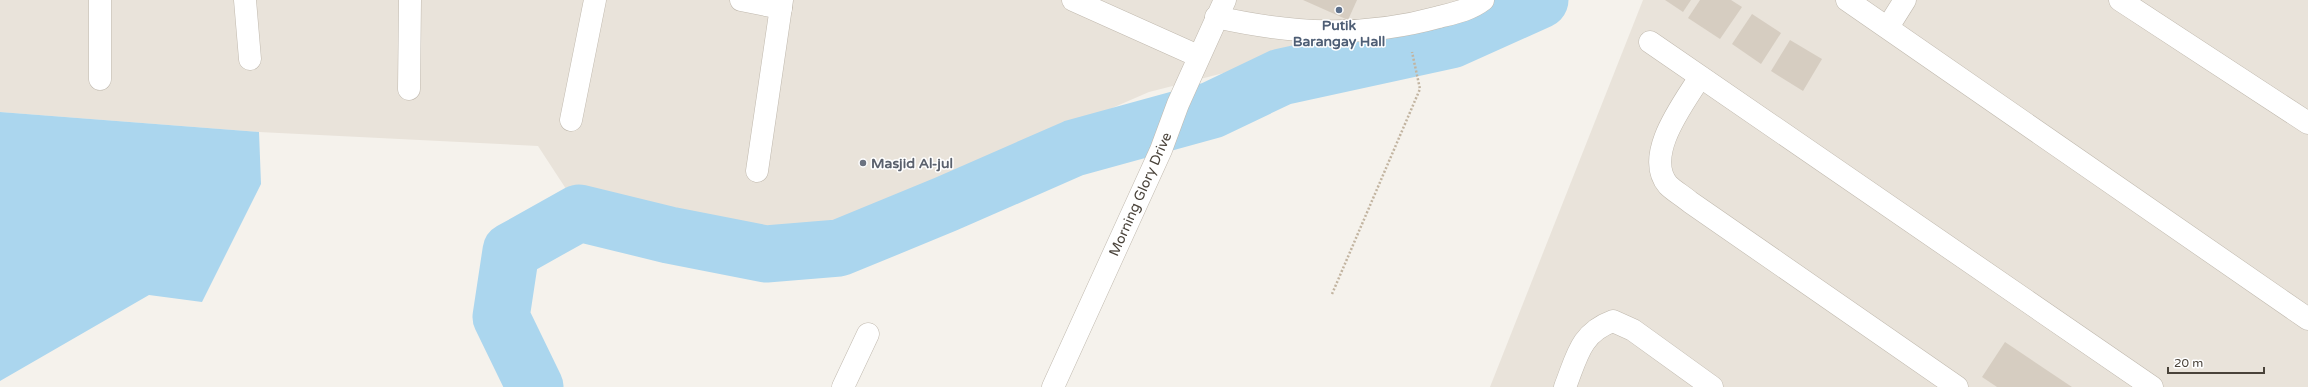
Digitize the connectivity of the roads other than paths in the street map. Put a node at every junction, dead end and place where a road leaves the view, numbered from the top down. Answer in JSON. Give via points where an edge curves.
{"nodes":[{"id":1,"x":100,"y":0,"type":"edge"},
{"id":2,"x":245,"y":0,"type":"edge"},
{"id":3,"x":410,"y":0,"type":"edge"},
{"id":4,"x":595,"y":0,"type":"edge"},
{"id":5,"x":741,"y":0,"type":"edge"},
{"id":6,"x":1072,"y":0,"type":"edge"},
{"id":7,"x":1483,"y":0,"type":"edge"},
{"id":8,"x":1847,"y":0,"type":"edge"},
{"id":9,"x":1905,"y":0,"type":"edge"},
{"id":10,"x":2120,"y":0,"type":"edge"},
{"id":11,"x":782,"y":4,"type":"edge"},
{"id":12,"x":1221,"y":8,"type":"edge"},
{"id":13,"x":1888,"y":27,"type":"junction"},
{"id":14,"x":1650,"y":42,"type":"dead end"},
{"id":15,"x":1198,"y":56,"type":"junction"},
{"id":16,"x":250,"y":59,"type":"dead end"},
{"id":17,"x":1700,"y":77,"type":"junction"},
{"id":18,"x":100,"y":79,"type":"dead end"},
{"id":19,"x":409,"y":89,"type":"dead end"},
{"id":20,"x":571,"y":120,"type":"dead end"},
{"id":21,"x":2308,"y":123,"type":"edge"},
{"id":22,"x":757,"y":171,"type":"dead end"},
{"id":23,"x":2308,"y":319,"type":"edge"},
{"id":24,"x":868,"y":334,"type":"dead end"},
{"id":25,"x":843,"y":387,"type":"edge"},
{"id":26,"x":1053,"y":387,"type":"edge"},
{"id":27,"x":1565,"y":387,"type":"edge"},
{"id":28,"x":1712,"y":387,"type":"edge"},
{"id":29,"x":1957,"y":387,"type":"edge"},
{"id":30,"x":2152,"y":387,"type":"edge"}],
"edges":[{"from":1,"to":18,"type":"street"},
{"from":2,"to":16,"type":"street"},
{"from":3,"to":19,"type":"street"},
{"from":4,"to":20,"type":"street"},
{"from":5,"to":11,"type":"street"},
{"from":6,"to":15,"type":"street"},
{"from":7,"to":12,"type":"street","via":[[1472,8],[1407,26],[1332,33],[1247,24]]},
{"from":8,"to":13,"type":"street"},
{"from":9,"to":13,"type":"street"},
{"from":10,"to":21,"type":"street"},
{"from":11,"to":22,"type":"street"},
{"from":12,"to":15,"type":"street","name":"Morning Glory Drive"},
{"from":13,"to":23,"type":"street"},
{"from":14,"to":17,"type":"street"},
{"from":15,"to":26,"type":"street","name":"Morning Glory Drive","via":[[1160,150]]},
{"from":17,"to":29,"type":"street","via":[[1662,146],[1658,163],[1668,184]]},
{"from":17,"to":30,"type":"street"},
{"from":24,"to":25,"type":"street"},
{"from":27,"to":28,"type":"street","via":[[1582,344],[1598,326],[1613,321],[1633,330]]}]}
